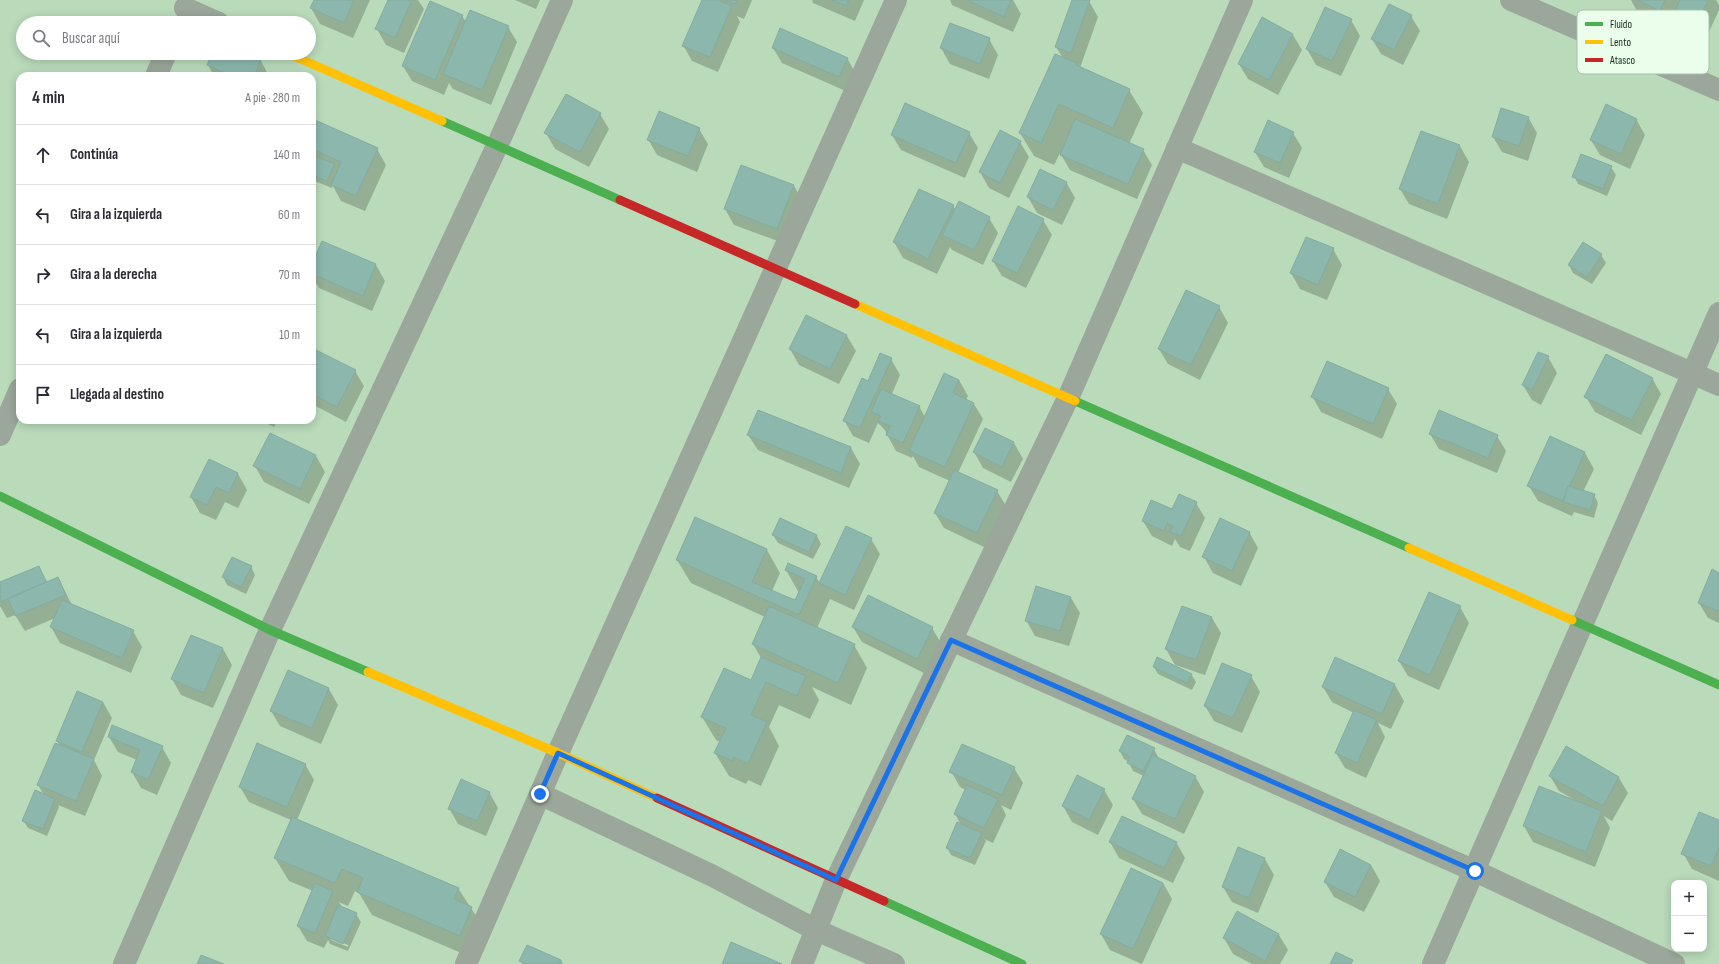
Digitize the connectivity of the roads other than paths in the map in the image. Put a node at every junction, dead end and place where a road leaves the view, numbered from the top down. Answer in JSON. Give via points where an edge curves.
{"nodes":[{"id":1,"x":562,"y":0,"type":"edge"},
{"id":2,"x":896,"y":0,"type":"edge"},
{"id":3,"x":1242,"y":0,"type":"edge"},
{"id":4,"x":1511,"y":0,"type":"edge"},
{"id":5,"x":185,"y":10,"type":"edge"},
{"id":6,"x":200,"y":16,"type":"edge"},
{"id":7,"x":1577,"y":29,"type":"edge"},
{"id":8,"x":163,"y":60,"type":"edge"},
{"id":9,"x":303,"y":60,"type":"edge"},
{"id":10,"x":158,"y":72,"type":"edge"},
{"id":11,"x":1682,"y":74,"type":"edge"},
{"id":12,"x":1719,"y":90,"type":"edge"},
{"id":13,"x":496,"y":146,"type":"junction"},
{"id":14,"x":1177,"y":148,"type":"junction"},
{"id":15,"x":776,"y":269,"type":"junction"},
{"id":16,"x":1719,"y":313,"type":"edge"},
{"id":17,"x":1691,"y":374,"type":"junction"},
{"id":18,"x":1719,"y":385,"type":"edge"},
{"id":19,"x":16,"y":398,"type":"edge"},
{"id":20,"x":1068,"y":398,"type":"junction"},
{"id":21,"x":0,"y":435,"type":"edge"},
{"id":22,"x":0,"y":496,"type":"edge"},
{"id":23,"x":1583,"y":625,"type":"junction"},
{"id":24,"x":270,"y":630,"type":"junction"},
{"id":25,"x":951,"y":640,"type":"junction"},
{"id":26,"x":1719,"y":685,"type":"edge"},
{"id":27,"x":558,"y":753,"type":"junction"},
{"id":28,"x":540,"y":794,"type":"junction"},
{"id":29,"x":1475,"y":871,"type":"junction"},
{"id":30,"x":836,"y":880,"type":"junction"},
{"id":31,"x":816,"y":930,"type":"junction"},
{"id":32,"x":124,"y":964,"type":"edge"},
{"id":33,"x":466,"y":964,"type":"edge"},
{"id":34,"x":802,"y":964,"type":"edge"},
{"id":35,"x":894,"y":964,"type":"edge"},
{"id":36,"x":1022,"y":964,"type":"edge"},
{"id":37,"x":1433,"y":964,"type":"edge"},
{"id":38,"x":1674,"y":964,"type":"edge"}],
"edges":[{"from":1,"to":13,"type":"street"},
{"from":2,"to":15,"type":"street"},
{"from":3,"to":14,"type":"street"},
{"from":4,"to":7,"type":"street"},
{"from":5,"to":6,"type":"street"},
{"from":8,"to":10,"type":"street"},
{"from":9,"to":13,"type":"street"},
{"from":11,"to":12,"type":"street"},
{"from":13,"to":15,"type":"street"},
{"from":13,"to":24,"type":"street"},
{"from":14,"to":17,"type":"street"},
{"from":14,"to":20,"type":"street"},
{"from":15,"to":20,"type":"street"},
{"from":15,"to":27,"type":"street"},
{"from":16,"to":17,"type":"street"},
{"from":17,"to":18,"type":"street"},
{"from":17,"to":23,"type":"street"},
{"from":19,"to":21,"type":"street"},
{"from":20,"to":23,"type":"street"},
{"from":20,"to":25,"type":"street"},
{"from":22,"to":24,"type":"street"},
{"from":23,"to":26,"type":"street"},
{"from":23,"to":29,"type":"street"},
{"from":24,"to":27,"type":"street"},
{"from":24,"to":32,"type":"street"},
{"from":25,"to":29,"type":"street"},
{"from":25,"to":30,"type":"street"},
{"from":27,"to":28,"type":"street"},
{"from":27,"to":30,"type":"street"},
{"from":28,"to":31,"type":"street","via":[[713,876]]},
{"from":28,"to":33,"type":"street"},
{"from":29,"to":37,"type":"street"},
{"from":29,"to":38,"type":"street"},
{"from":30,"to":31,"type":"street"},
{"from":30,"to":36,"type":"street"},
{"from":31,"to":34,"type":"street"},
{"from":31,"to":35,"type":"street"}]}
